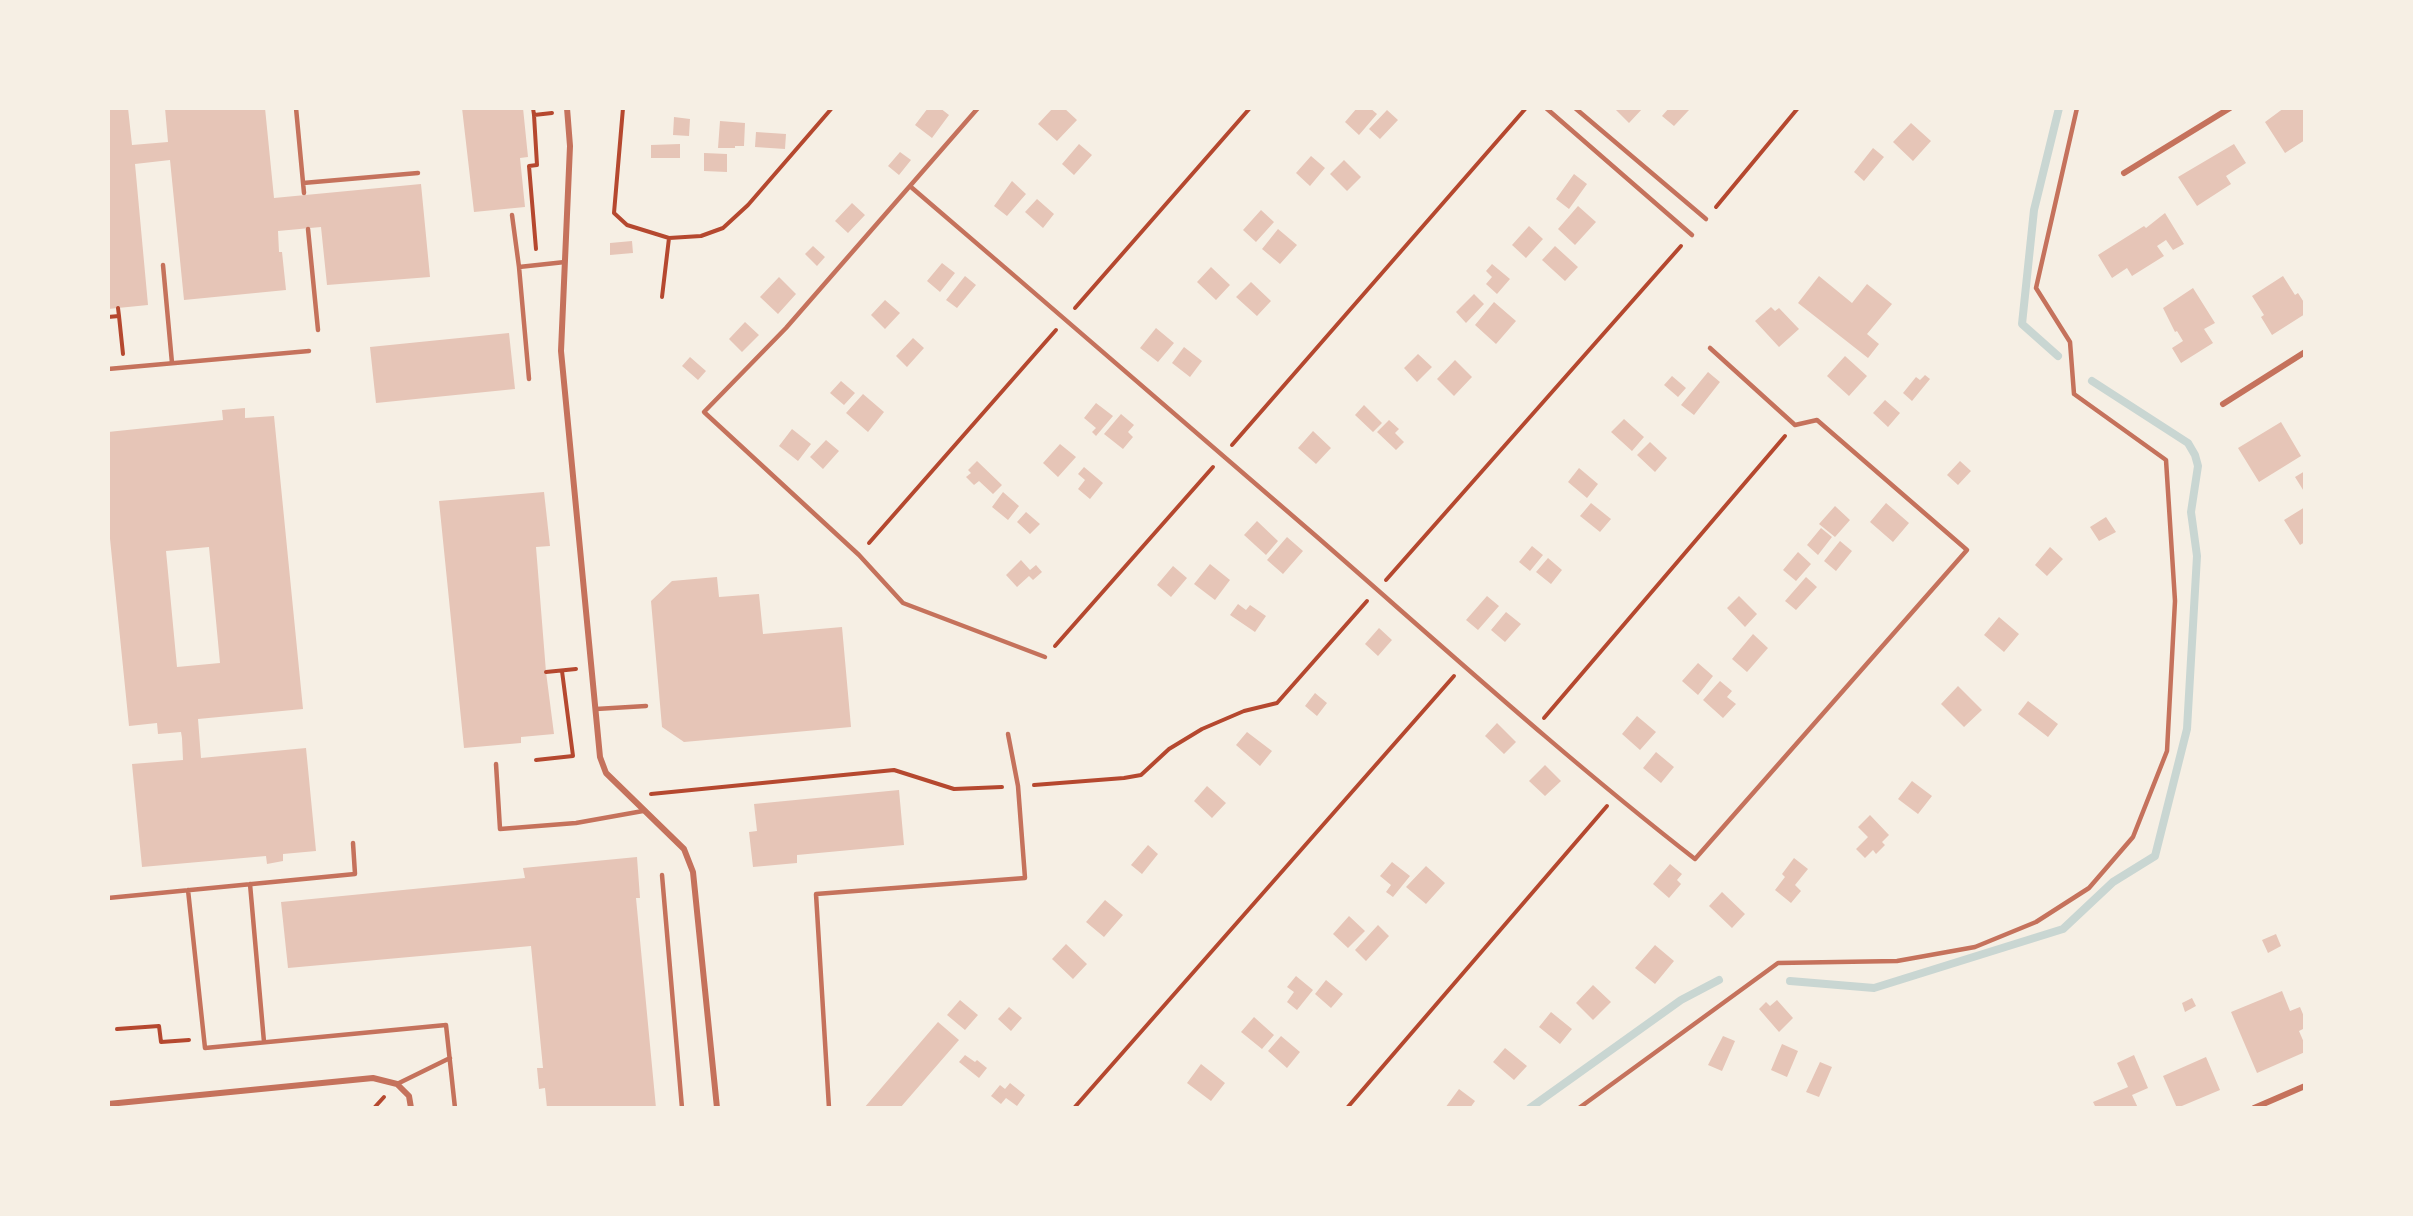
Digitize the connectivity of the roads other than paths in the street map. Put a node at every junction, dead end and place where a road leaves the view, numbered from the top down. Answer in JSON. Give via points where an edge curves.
{"nodes":[{"id":1,"x":296,"y":108,"type":"edge"},
{"id":2,"x":978,"y":108,"type":"edge"},
{"id":3,"x":1545,"y":108,"type":"edge"},
{"id":4,"x":1575,"y":108,"type":"edge"},
{"id":5,"x":2077,"y":108,"type":"edge"},
{"id":6,"x":2230,"y":108,"type":"edge"},
{"id":7,"x":567,"y":110,"type":"edge"},
{"id":8,"x":418,"y":173,"type":"dead end"},
{"id":9,"x":2124,"y":173,"type":"dead end"},
{"id":10,"x":303,"y":183,"type":"junction"},
{"id":11,"x":910,"y":187,"type":"junction"},
{"id":12,"x":304,"y":193,"type":"dead end"},
{"id":13,"x":512,"y":215,"type":"dead end"},
{"id":14,"x":1706,"y":219,"type":"road end"},
{"id":15,"x":308,"y":229,"type":"dead end"},
{"id":16,"x":1692,"y":235,"type":"road end"},
{"id":17,"x":566,"y":262,"type":"junction"},
{"id":18,"x":163,"y":265,"type":"dead end"},
{"id":19,"x":519,"y":267,"type":"junction"},
{"id":20,"x":318,"y":330,"type":"dead end"},
{"id":21,"x":1710,"y":348,"type":"dead end"},
{"id":22,"x":309,"y":351,"type":"dead end"},
{"id":23,"x":2305,"y":352,"type":"edge"},
{"id":24,"x":172,"y":363,"type":"junction"},
{"id":25,"x":108,"y":369,"type":"edge"},
{"id":26,"x":529,"y":379,"type":"dead end"},
{"id":27,"x":2223,"y":404,"type":"dead end"},
{"id":28,"x":1045,"y":657,"type":"road end"},
{"id":29,"x":646,"y":706,"type":"dead end"},
{"id":30,"x":596,"y":709,"type":"junction"},
{"id":31,"x":1008,"y":734,"type":"dead end"},
{"id":32,"x":496,"y":764,"type":"dead end"},
{"id":33,"x":643,"y":811,"type":"junction"},
{"id":34,"x":353,"y":843,"type":"dead end"},
{"id":35,"x":662,"y":875,"type":"dead end"},
{"id":36,"x":250,"y":884,"type":"junction"},
{"id":37,"x":188,"y":890,"type":"junction"},
{"id":38,"x":108,"y":898,"type":"edge"},
{"id":39,"x":264,"y":1042,"type":"junction"},
{"id":40,"x":450,"y":1058,"type":"junction"},
{"id":41,"x":397,"y":1084,"type":"junction"},
{"id":42,"x":2305,"y":1086,"type":"edge"},
{"id":43,"x":108,"y":1104,"type":"edge"},
{"id":44,"x":411,"y":1108,"type":"edge"},
{"id":45,"x":455,"y":1108,"type":"edge"},
{"id":46,"x":682,"y":1108,"type":"edge"},
{"id":47,"x":717,"y":1108,"type":"edge"},
{"id":48,"x":829,"y":1108,"type":"edge"},
{"id":49,"x":1579,"y":1108,"type":"edge"},
{"id":50,"x":2254,"y":1108,"type":"edge"}],
"edges":[{"from":1,"to":10,"type":"lane"},
{"from":2,"to":11,"type":"lane"},
{"from":3,"to":16,"type":"lane"},
{"from":4,"to":14,"type":"lane"},
{"from":5,"to":49,"type":"lane","via":[[2036,288],[2070,342],[2074,394],[2166,460],[2175,601],[2167,751],[2133,837],[2089,888],[2036,922],[1975,947],[1897,961],[1778,963]]},
{"from":6,"to":9,"type":"street"},
{"from":7,"to":17,"type":"street","via":[[570,146]]},
{"from":8,"to":10,"type":"lane"},
{"from":10,"to":12,"type":"lane"},
{"from":11,"to":21,"type":"lane","via":[[1616,797],[1695,859],[1967,550],[1816,420],[1795,425]]},
{"from":11,"to":28,"type":"lane","via":[[786,328],[704,412],[859,555],[903,603]]},
{"from":13,"to":19,"type":"lane"},
{"from":15,"to":20,"type":"lane"},
{"from":17,"to":19,"type":"lane"},
{"from":17,"to":30,"type":"street","via":[[561,351]]},
{"from":18,"to":24,"type":"lane"},
{"from":19,"to":26,"type":"lane"},
{"from":22,"to":24,"type":"lane"},
{"from":23,"to":27,"type":"street"},
{"from":24,"to":25,"type":"lane"},
{"from":29,"to":30,"type":"lane"},
{"from":30,"to":33,"type":"street","via":[[600,757],[606,773]]},
{"from":31,"to":48,"type":"lane","via":[[1018,786],[1025,878],[816,894]]},
{"from":32,"to":33,"type":"lane","via":[[501,829],[576,823]]},
{"from":33,"to":47,"type":"street","via":[[684,849],[693,872]]},
{"from":34,"to":36,"type":"lane","via":[[355,874]]},
{"from":35,"to":46,"type":"lane"},
{"from":36,"to":37,"type":"lane"},
{"from":36,"to":39,"type":"lane"},
{"from":37,"to":38,"type":"lane"},
{"from":37,"to":39,"type":"lane","via":[[205,1048]]},
{"from":39,"to":40,"type":"lane","via":[[446,1025]]},
{"from":40,"to":41,"type":"lane"},
{"from":40,"to":45,"type":"lane"},
{"from":41,"to":43,"type":"street","via":[[373,1078]]},
{"from":41,"to":44,"type":"street","via":[[409,1096]]},
{"from":42,"to":50,"type":"street"}]}
